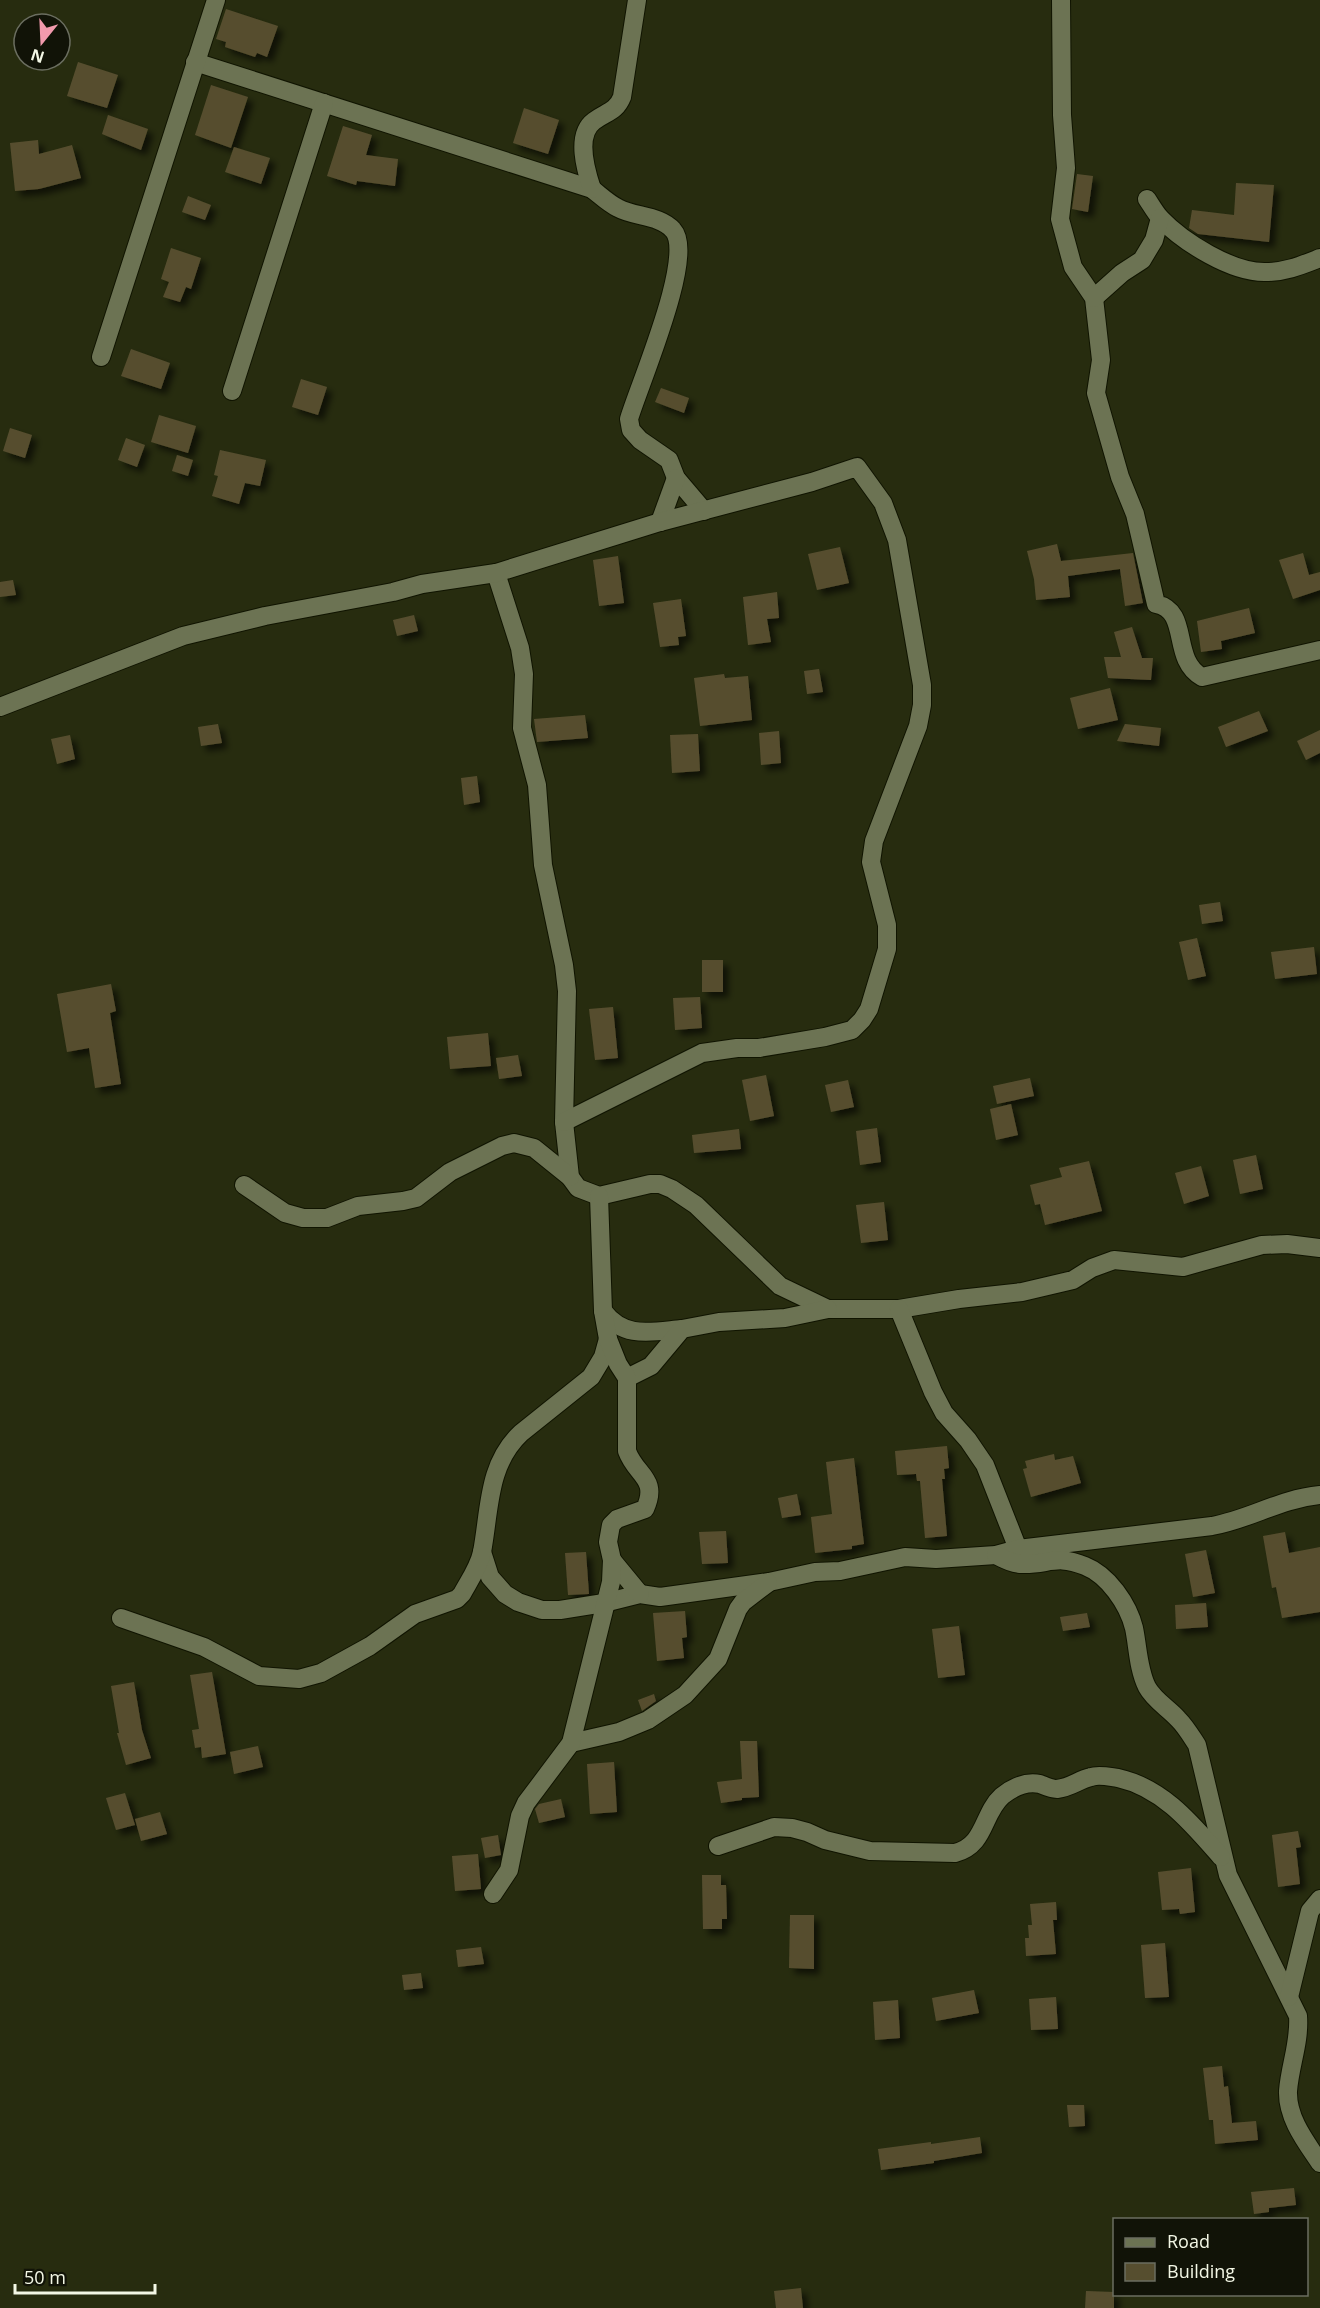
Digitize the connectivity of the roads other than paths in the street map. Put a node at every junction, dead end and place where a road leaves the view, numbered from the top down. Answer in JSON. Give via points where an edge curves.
{"nodes":[{"id":1,"x":216,"y":0,"type":"edge"},
{"id":2,"x":637,"y":0,"type":"edge"},
{"id":3,"x":1061,"y":0,"type":"edge"},
{"id":4,"x":195,"y":62,"type":"junction"},
{"id":5,"x":324,"y":103,"type":"junction"},
{"id":6,"x":592,"y":189,"type":"junction"},
{"id":7,"x":1147,"y":199,"type":"dead end"},
{"id":8,"x":1160,"y":218,"type":"junction"},
{"id":9,"x":1320,"y":258,"type":"edge"},
{"id":10,"x":1094,"y":298,"type":"junction"},
{"id":11,"x":101,"y":357,"type":"dead end"},
{"id":12,"x":232,"y":391,"type":"dead end"},
{"id":13,"x":676,"y":478,"type":"junction"},
{"id":14,"x":704,"y":511,"type":"junction"},
{"id":15,"x":660,"y":522,"type":"junction"},
{"id":16,"x":496,"y":573,"type":"junction"},
{"id":17,"x":1320,"y":650,"type":"edge"},
{"id":18,"x":0,"y":708,"type":"edge"},
{"id":19,"x":564,"y":1122,"type":"junction"},
{"id":20,"x":570,"y":1177,"type":"junction"},
{"id":21,"x":244,"y":1185,"type":"dead end"},
{"id":22,"x":599,"y":1196,"type":"junction"},
{"id":23,"x":1320,"y":1248,"type":"edge"},
{"id":24,"x":828,"y":1309,"type":"junction"},
{"id":25,"x":899,"y":1309,"type":"junction"},
{"id":26,"x":603,"y":1311,"type":"junction"},
{"id":27,"x":682,"y":1329,"type":"junction"},
{"id":28,"x":608,"y":1338,"type":"junction"},
{"id":29,"x":627,"y":1378,"type":"junction"},
{"id":30,"x":1320,"y":1495,"type":"edge"},
{"id":31,"x":1018,"y":1549,"type":"junction"},
{"id":32,"x":482,"y":1552,"type":"junction"},
{"id":33,"x":996,"y":1555,"type":"junction"},
{"id":34,"x":612,"y":1560,"type":"junction"},
{"id":35,"x":769,"y":1582,"type":"junction"},
{"id":36,"x":640,"y":1594,"type":"junction"},
{"id":37,"x":604,"y":1603,"type":"junction"},
{"id":38,"x":121,"y":1618,"type":"dead end"},
{"id":39,"x":571,"y":1743,"type":"junction"},
{"id":40,"x":718,"y":1846,"type":"dead end"},
{"id":41,"x":1222,"y":1858,"type":"junction"},
{"id":42,"x":493,"y":1894,"type":"dead end"},
{"id":43,"x":1320,"y":1899,"type":"edge"},
{"id":44,"x":1289,"y":1997,"type":"junction"},
{"id":45,"x":1320,"y":2163,"type":"edge"}],
"edges":[{"from":1,"to":4,"type":"street"},
{"from":2,"to":6,"type":"street","via":[[622,97],[617,108],[591,123],[584,138]]},
{"from":3,"to":10,"type":"street","via":[[1066,168],[1060,219],[1073,267]]},
{"from":4,"to":5,"type":"street"},
{"from":4,"to":11,"type":"street"},
{"from":5,"to":6,"type":"street"},
{"from":5,"to":12,"type":"street"},
{"from":6,"to":13,"type":"street","via":[[618,208],[664,224],[678,239],[676,281],[629,419],[631,430],[640,440],[669,460]]},
{"from":7,"to":8,"type":"street"},
{"from":8,"to":9,"type":"street","via":[[1206,254],[1233,266],[1264,273],[1294,269]]},
{"from":8,"to":10,"type":"street","via":[[1154,240],[1142,260]]},
{"from":10,"to":17,"type":"street","via":[[1101,360],[1096,393],[1135,514],[1156,604],[1166,606],[1174,614],[1188,666],[1202,677],[1209,677]]},
{"from":13,"to":14,"type":"street"},
{"from":13,"to":15,"type":"street"},
{"from":14,"to":15,"type":"street"},
{"from":14,"to":19,"type":"street","via":[[857,467],[883,503],[897,540],[922,685],[918,726],[874,841],[871,862],[887,925],[887,949],[869,1009],[852,1030],[770,1046],[702,1053]]},
{"from":15,"to":16,"type":"street"},
{"from":16,"to":18,"type":"street","via":[[422,584],[183,636]]},
{"from":16,"to":19,"type":"street","via":[[520,648],[524,674],[522,728],[537,785],[543,865],[564,965]]},
{"from":19,"to":20,"type":"street"},
{"from":20,"to":21,"type":"street","via":[[534,1148],[514,1143],[450,1172],[416,1198],[358,1206],[327,1218],[285,1213]]},
{"from":20,"to":22,"type":"street","via":[[578,1188]]},
{"from":22,"to":24,"type":"street","via":[[650,1184],[672,1189],[696,1206],[780,1286]]},
{"from":22,"to":26,"type":"street"},
{"from":23,"to":25,"type":"street","via":[[1262,1245],[1183,1267],[1114,1260],[1053,1286]]},
{"from":24,"to":25,"type":"street"},
{"from":24,"to":27,"type":"street","via":[[785,1318],[719,1322]]},
{"from":25,"to":31,"type":"street","via":[[944,1413],[985,1465]]},
{"from":26,"to":27,"type":"street","via":[[613,1324],[628,1330]]},
{"from":26,"to":28,"type":"street"},
{"from":27,"to":29,"type":"street","via":[[651,1366]]},
{"from":28,"to":29,"type":"street"},
{"from":28,"to":32,"type":"street","via":[[603,1357],[591,1377],[510,1443],[487,1509]]},
{"from":29,"to":34,"type":"street","via":[[627,1451],[649,1481],[650,1499],[645,1509],[611,1525],[608,1542]]},
{"from":30,"to":31,"type":"street","via":[[1299,1497],[1212,1526]]},
{"from":31,"to":33,"type":"street"},
{"from":32,"to":37,"type":"street","via":[[496,1586],[518,1602],[542,1610]]},
{"from":32,"to":38,"type":"street","via":[[457,1599],[405,1619],[377,1642],[300,1679],[259,1676],[204,1647]]},
{"from":33,"to":35,"type":"street","via":[[905,1557]]},
{"from":33,"to":41,"type":"street","via":[[1021,1564],[1068,1560],[1095,1571],[1116,1593],[1131,1618],[1146,1685],[1186,1727],[1197,1745]]},
{"from":34,"to":36,"type":"street"},
{"from":34,"to":37,"type":"street","via":[[611,1582]]},
{"from":35,"to":36,"type":"street","via":[[660,1597]]},
{"from":35,"to":39,"type":"street","via":[[743,1602],[718,1659],[685,1695],[648,1720],[619,1732]]},
{"from":36,"to":37,"type":"street"},
{"from":37,"to":39,"type":"street"},
{"from":39,"to":42,"type":"street","via":[[526,1803],[508,1870]]},
{"from":40,"to":41,"type":"street","via":[[774,1827],[792,1827],[870,1851],[955,1853],[975,1843],[999,1799],[1014,1786],[1036,1783],[1054,1789],[1072,1787],[1091,1776],[1109,1776],[1137,1782],[1156,1793],[1189,1820]]},
{"from":41,"to":44,"type":"street"},
{"from":43,"to":44,"type":"street","via":[[1311,1911]]},
{"from":44,"to":45,"type":"street","via":[[1298,2016],[1299,2031],[1288,2092],[1298,2128]]}]}
